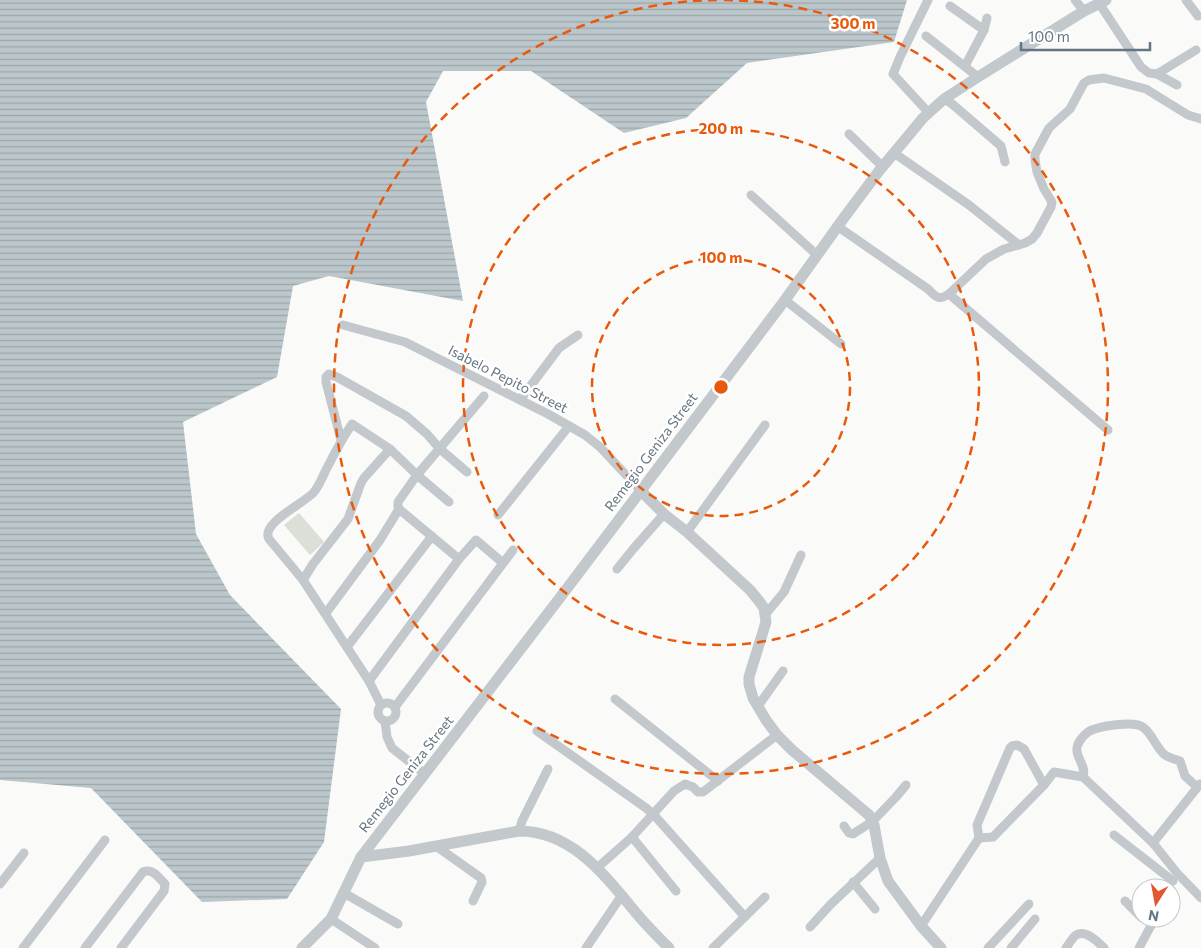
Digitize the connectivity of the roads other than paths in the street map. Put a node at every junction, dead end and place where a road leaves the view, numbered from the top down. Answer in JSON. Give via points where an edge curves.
{"nodes":[{"id":1,"x":928,"y":0,"type":"edge"},
{"id":2,"x":1075,"y":0,"type":"edge"},
{"id":3,"x":1186,"y":0,"type":"edge"},
{"id":4,"x":1102,"y":2,"type":"edge"},
{"id":5,"x":950,"y":6,"type":"dead end"},
{"id":6,"x":1084,"y":12,"type":"junction"},
{"id":7,"x":1198,"y":16,"type":"dead end"},
{"id":8,"x":987,"y":18,"type":"dead end"},
{"id":9,"x":984,"y":30,"type":"junction"},
{"id":10,"x":926,"y":36,"type":"dead end"},
{"id":11,"x":1196,"y":50,"type":"dead end"},
{"id":12,"x":965,"y":66,"type":"junction"},
{"id":13,"x":1157,"y":74,"type":"junction"},
{"id":14,"x":978,"y":77,"type":"junction"},
{"id":15,"x":1177,"y":86,"type":"dead end"},
{"id":16,"x":944,"y":99,"type":"junction"},
{"id":17,"x":928,"y":112,"type":"junction"},
{"id":18,"x":1201,"y":118,"type":"edge"},
{"id":19,"x":849,"y":134,"type":"dead end"},
{"id":20,"x":894,"y":153,"type":"junction"},
{"id":21,"x":1005,"y":162,"type":"dead end"},
{"id":22,"x":882,"y":167,"type":"junction"},
{"id":23,"x":751,"y":195,"type":"dead end"},
{"id":24,"x":837,"y":226,"type":"junction"},
{"id":25,"x":1019,"y":245,"type":"junction"},
{"id":26,"x":817,"y":255,"type":"junction"},
{"id":27,"x":949,"y":294,"type":"junction"},
{"id":28,"x":785,"y":300,"type":"junction"},
{"id":29,"x":343,"y":325,"type":"dead end"},
{"id":30,"x":578,"y":336,"type":"dead end"},
{"id":31,"x":841,"y":344,"type":"dead end"},
{"id":32,"x":484,"y":396,"type":"dead end"},
{"id":33,"x":520,"y":400,"type":"junction"},
{"id":34,"x":335,"y":413,"type":"junction"},
{"id":35,"x":352,"y":424,"type":"junction"},
{"id":36,"x":765,"y":425,"type":"dead end"},
{"id":37,"x":569,"y":426,"type":"junction"},
{"id":38,"x":1108,"y":430,"type":"dead end"},
{"id":39,"x":341,"y":440,"type":"junction"},
{"id":40,"x":440,"y":448,"type":"junction"},
{"id":41,"x":390,"y":449,"type":"junction"},
{"id":42,"x":467,"y":472,"type":"dead end"},
{"id":43,"x":417,"y":475,"type":"junction"},
{"id":44,"x":641,"y":491,"type":"junction"},
{"id":45,"x":449,"y":502,"type":"dead end"},
{"id":46,"x":399,"y":510,"type":"junction"},
{"id":47,"x":498,"y":514,"type":"dead end"},
{"id":48,"x":664,"y":514,"type":"junction"},
{"id":49,"x":687,"y":532,"type":"junction"},
{"id":50,"x":432,"y":536,"type":"junction"},
{"id":51,"x":513,"y":550,"type":"dead end"},
{"id":52,"x":801,"y":556,"type":"dead end"},
{"id":53,"x":459,"y":559,"type":"junction"},
{"id":54,"x":503,"y":562,"type":"junction"},
{"id":55,"x":618,"y":569,"type":"dead end"},
{"id":56,"x":303,"y":580,"type":"junction"},
{"id":57,"x":326,"y":613,"type":"junction"},
{"id":58,"x":765,"y":615,"type":"junction"},
{"id":59,"x":347,"y":647,"type":"junction"},
{"id":60,"x":783,"y":671,"type":"dead end"},
{"id":61,"x":369,"y":681,"type":"junction"},
{"id":62,"x":615,"y":700,"type":"dead end"},
{"id":63,"x":380,"y":706,"type":"junction"},
{"id":64,"x":758,"y":706,"type":"junction"},
{"id":65,"x":395,"y":707,"type":"junction"},
{"id":66,"x":386,"y":721,"type":"junction"},
{"id":67,"x":537,"y":731,"type":"dead end"},
{"id":68,"x":777,"y":735,"type":"junction"},
{"id":69,"x":548,"y":769,"type":"dead end"},
{"id":70,"x":425,"y":774,"type":"junction"},
{"id":71,"x":1083,"y":776,"type":"junction"},
{"id":72,"x":718,"y":781,"type":"junction"},
{"id":73,"x":1199,"y":784,"type":"edge"},
{"id":74,"x":906,"y":785,"type":"dead end"},
{"id":75,"x":1044,"y":785,"type":"junction"},
{"id":76,"x":654,"y":815,"type":"junction"},
{"id":77,"x":873,"y":821,"type":"junction"},
{"id":78,"x":844,"y":826,"type":"dead end"},
{"id":79,"x":519,"y":832,"type":"junction"},
{"id":80,"x":1114,"y":835,"type":"dead end"},
{"id":81,"x":632,"y":837,"type":"junction"},
{"id":82,"x":979,"y":838,"type":"junction"},
{"id":83,"x":105,"y":840,"type":"dead end"},
{"id":84,"x":1153,"y":843,"type":"junction"},
{"id":85,"x":436,"y":846,"type":"junction"},
{"id":86,"x":24,"y":852,"type":"dead end"},
{"id":87,"x":361,"y":857,"type":"junction"},
{"id":88,"x":880,"y":858,"type":"junction"},
{"id":89,"x":597,"y":868,"type":"junction"},
{"id":90,"x":1169,"y":878,"type":"edge"},
{"id":91,"x":1171,"y":878,"type":"edge"},
{"id":92,"x":854,"y":882,"type":"junction"},
{"id":93,"x":0,"y":884,"type":"edge"},
{"id":94,"x":1181,"y":886,"type":"edge"},
{"id":95,"x":676,"y":891,"type":"dead end"},
{"id":96,"x":344,"y":893,"type":"junction"},
{"id":97,"x":622,"y":895,"type":"junction"},
{"id":98,"x":765,"y":897,"type":"dead end"},
{"id":99,"x":1201,"y":898,"type":"edge"},
{"id":100,"x":473,"y":900,"type":"dead end"},
{"id":101,"x":1125,"y":901,"type":"dead end"},
{"id":102,"x":1028,"y":904,"type":"dead end"},
{"id":103,"x":1131,"y":907,"type":"edge"},
{"id":104,"x":875,"y":909,"type":"dead end"},
{"id":105,"x":745,"y":917,"type":"junction"},
{"id":106,"x":331,"y":919,"type":"junction"},
{"id":107,"x":1035,"y":919,"type":"dead end"},
{"id":108,"x":398,"y":924,"type":"dead end"},
{"id":109,"x":921,"y":926,"type":"junction"},
{"id":110,"x":810,"y":927,"type":"dead end"},
{"id":111,"x":1150,"y":928,"type":"edge"},
{"id":112,"x":23,"y":948,"type":"edge"},
{"id":113,"x":85,"y":948,"type":"edge"},
{"id":114,"x":121,"y":948,"type":"edge"},
{"id":115,"x":302,"y":948,"type":"edge"},
{"id":116,"x":374,"y":948,"type":"edge"},
{"id":117,"x":586,"y":948,"type":"edge"},
{"id":118,"x":669,"y":948,"type":"edge"},
{"id":119,"x":713,"y":948,"type":"edge"},
{"id":120,"x":941,"y":948,"type":"edge"},
{"id":121,"x":988,"y":948,"type":"edge"},
{"id":122,"x":1011,"y":948,"type":"edge"},
{"id":123,"x":1066,"y":948,"type":"edge"},
{"id":124,"x":1104,"y":948,"type":"edge"},
{"id":125,"x":1139,"y":948,"type":"edge"}],
"edges":[{"from":1,"to":17,"type":"street","via":[[893,74]]},
{"from":2,"to":6,"type":"street"},
{"from":3,"to":7,"type":"street"},
{"from":4,"to":6,"type":"street","name":"Remegio Geniza Street"},
{"from":4,"to":13,"type":"street","via":[[1142,67]]},
{"from":5,"to":9,"type":"street"},
{"from":6,"to":14,"type":"street","name":"Remegio Geniza Street"},
{"from":8,"to":9,"type":"street"},
{"from":9,"to":12,"type":"street"},
{"from":10,"to":12,"type":"street"},
{"from":11,"to":13,"type":"street"},
{"from":12,"to":14,"type":"street"},
{"from":13,"to":15,"type":"street"},
{"from":14,"to":16,"type":"street","name":"Remegio Geniza Street"},
{"from":16,"to":17,"type":"street","name":"Remegio Geniza Street"},
{"from":16,"to":21,"type":"street","via":[[1001,146]]},
{"from":17,"to":20,"type":"street","name":"Remegio Geniza Street"},
{"from":18,"to":25,"type":"street","via":[[1188,115],[1146,89],[1104,78],[1084,83],[1070,109],[1049,128],[1035,154],[1037,172],[1052,202],[1037,234]]},
{"from":19,"to":22,"type":"street"},
{"from":20,"to":22,"type":"street","name":"Remegio Geniza Street"},
{"from":20,"to":25,"type":"street","via":[[969,205]]},
{"from":22,"to":24,"type":"street","name":"Remegio Geniza Street"},
{"from":23,"to":26,"type":"street"},
{"from":24,"to":26,"type":"street","name":"Remegio Geniza Street"},
{"from":24,"to":27,"type":"street","via":[[937,297]]},
{"from":25,"to":27,"type":"street","via":[[986,259]]},
{"from":26,"to":28,"type":"street","name":"Remegio Geniza Street"},
{"from":27,"to":38,"type":"street"},
{"from":28,"to":31,"type":"street"},
{"from":28,"to":44,"type":"street","name":"Remegio Geniza Street"},
{"from":29,"to":33,"type":"street","name":"Isabelo Pepito Street","via":[[405,342]]},
{"from":30,"to":33,"type":"street","via":[[559,348]]},
{"from":32,"to":40,"type":"street"},
{"from":33,"to":37,"type":"street","name":"Isabelo Pepito Street"},
{"from":34,"to":35,"type":"street"},
{"from":34,"to":39,"type":"street"},
{"from":34,"to":40,"type":"street","via":[[326,382],[329,374],[406,416]]},
{"from":35,"to":39,"type":"street"},
{"from":35,"to":41,"type":"street"},
{"from":36,"to":49,"type":"street"},
{"from":37,"to":44,"type":"street","name":"Isabelo Pepito Street","via":[[600,447]]},
{"from":37,"to":47,"type":"street"},
{"from":39,"to":56,"type":"street","via":[[314,492],[268,530],[269,539]]},
{"from":40,"to":42,"type":"street"},
{"from":40,"to":43,"type":"street"},
{"from":41,"to":43,"type":"street"},
{"from":41,"to":56,"type":"street","via":[[364,478],[348,519]]},
{"from":43,"to":45,"type":"street"},
{"from":43,"to":46,"type":"street","via":[[398,502]]},
{"from":44,"to":48,"type":"street"},
{"from":44,"to":70,"type":"street","name":"Remegio Geniza Street"},
{"from":46,"to":50,"type":"street"},
{"from":46,"to":57,"type":"street"},
{"from":48,"to":49,"type":"street"},
{"from":48,"to":55,"type":"street"},
{"from":49,"to":58,"type":"street","via":[[750,590],[764,608]]},
{"from":50,"to":53,"type":"street"},
{"from":50,"to":59,"type":"street"},
{"from":51,"to":54,"type":"street"},
{"from":52,"to":58,"type":"street","via":[[784,592]]},
{"from":53,"to":54,"type":"street","via":[[476,540]]},
{"from":53,"to":61,"type":"street"},
{"from":54,"to":65,"type":"street"},
{"from":56,"to":57,"type":"street"},
{"from":57,"to":59,"type":"street"},
{"from":58,"to":64,"type":"street","via":[[766,625],[749,680]]},
{"from":59,"to":61,"type":"street"},
{"from":60,"to":64,"type":"street"},
{"from":61,"to":63,"type":"street"},
{"from":62,"to":72,"type":"street"},
{"from":63,"to":65,"type":"street","via":[[387,703]]},
{"from":63,"to":66,"type":"street","via":[[378,715]]},
{"from":64,"to":68,"type":"street"},
{"from":65,"to":66,"type":"street","via":[[396,716]]},
{"from":66,"to":70,"type":"street","via":[[392,748]]},
{"from":67,"to":76,"type":"street"},
{"from":68,"to":72,"type":"street"},
{"from":68,"to":77,"type":"street"},
{"from":69,"to":79,"type":"street"},
{"from":70,"to":87,"type":"street","name":"Remegio Geniza Street"},
{"from":71,"to":73,"type":"street","via":[[1077,746],[1088,732],[1118,724],[1140,725],[1167,757],[1180,761],[1185,776]]},
{"from":71,"to":75,"type":"street","via":[[1054,772]]},
{"from":71,"to":84,"type":"street"},
{"from":72,"to":76,"type":"street","via":[[701,793],[685,784],[674,791]]},
{"from":73,"to":84,"type":"street"},
{"from":74,"to":77,"type":"street"},
{"from":75,"to":82,"type":"street","via":[[992,837]]},
{"from":75,"to":82,"type":"street","via":[[1024,749],[1012,746],[977,825]]},
{"from":76,"to":81,"type":"street"},
{"from":76,"to":105,"type":"street"},
{"from":77,"to":78,"type":"street","via":[[853,834]]},
{"from":77,"to":88,"type":"street"},
{"from":79,"to":85,"type":"street"},
{"from":79,"to":89,"type":"street","via":[[556,839]]},
{"from":80,"to":90,"type":"street"},
{"from":81,"to":89,"type":"street"},
{"from":81,"to":95,"type":"street"},
{"from":82,"to":109,"type":"street"},
{"from":83,"to":112,"type":"street"},
{"from":84,"to":91,"type":"street"},
{"from":85,"to":87,"type":"street"},
{"from":85,"to":100,"type":"street","via":[[482,878]]},
{"from":86,"to":93,"type":"street"},
{"from":87,"to":96,"type":"street","name":"Remegio Geniza Street"},
{"from":88,"to":92,"type":"street"},
{"from":88,"to":109,"type":"street","via":[[888,881]]},
{"from":89,"to":97,"type":"street"},
{"from":92,"to":104,"type":"street"},
{"from":92,"to":110,"type":"street"},
{"from":94,"to":99,"type":"street"},
{"from":96,"to":106,"type":"street","name":"Remegio Geniza Street"},
{"from":96,"to":108,"type":"street"},
{"from":97,"to":117,"type":"street"},
{"from":97,"to":118,"type":"street"},
{"from":98,"to":105,"type":"street"},
{"from":101,"to":103,"type":"street"},
{"from":102,"to":121,"type":"street"},
{"from":105,"to":119,"type":"street"},
{"from":106,"to":115,"type":"street","name":"Remegio Geniza Street"},
{"from":106,"to":116,"type":"street"},
{"from":107,"to":122,"type":"street"},
{"from":109,"to":120,"type":"street"},
{"from":111,"to":125,"type":"street"},
{"from":113,"to":114,"type":"street","via":[[142,872],[152,872],[165,884],[164,891]]},
{"from":123,"to":124,"type":"street","via":[[1079,934],[1089,936]]}]}
